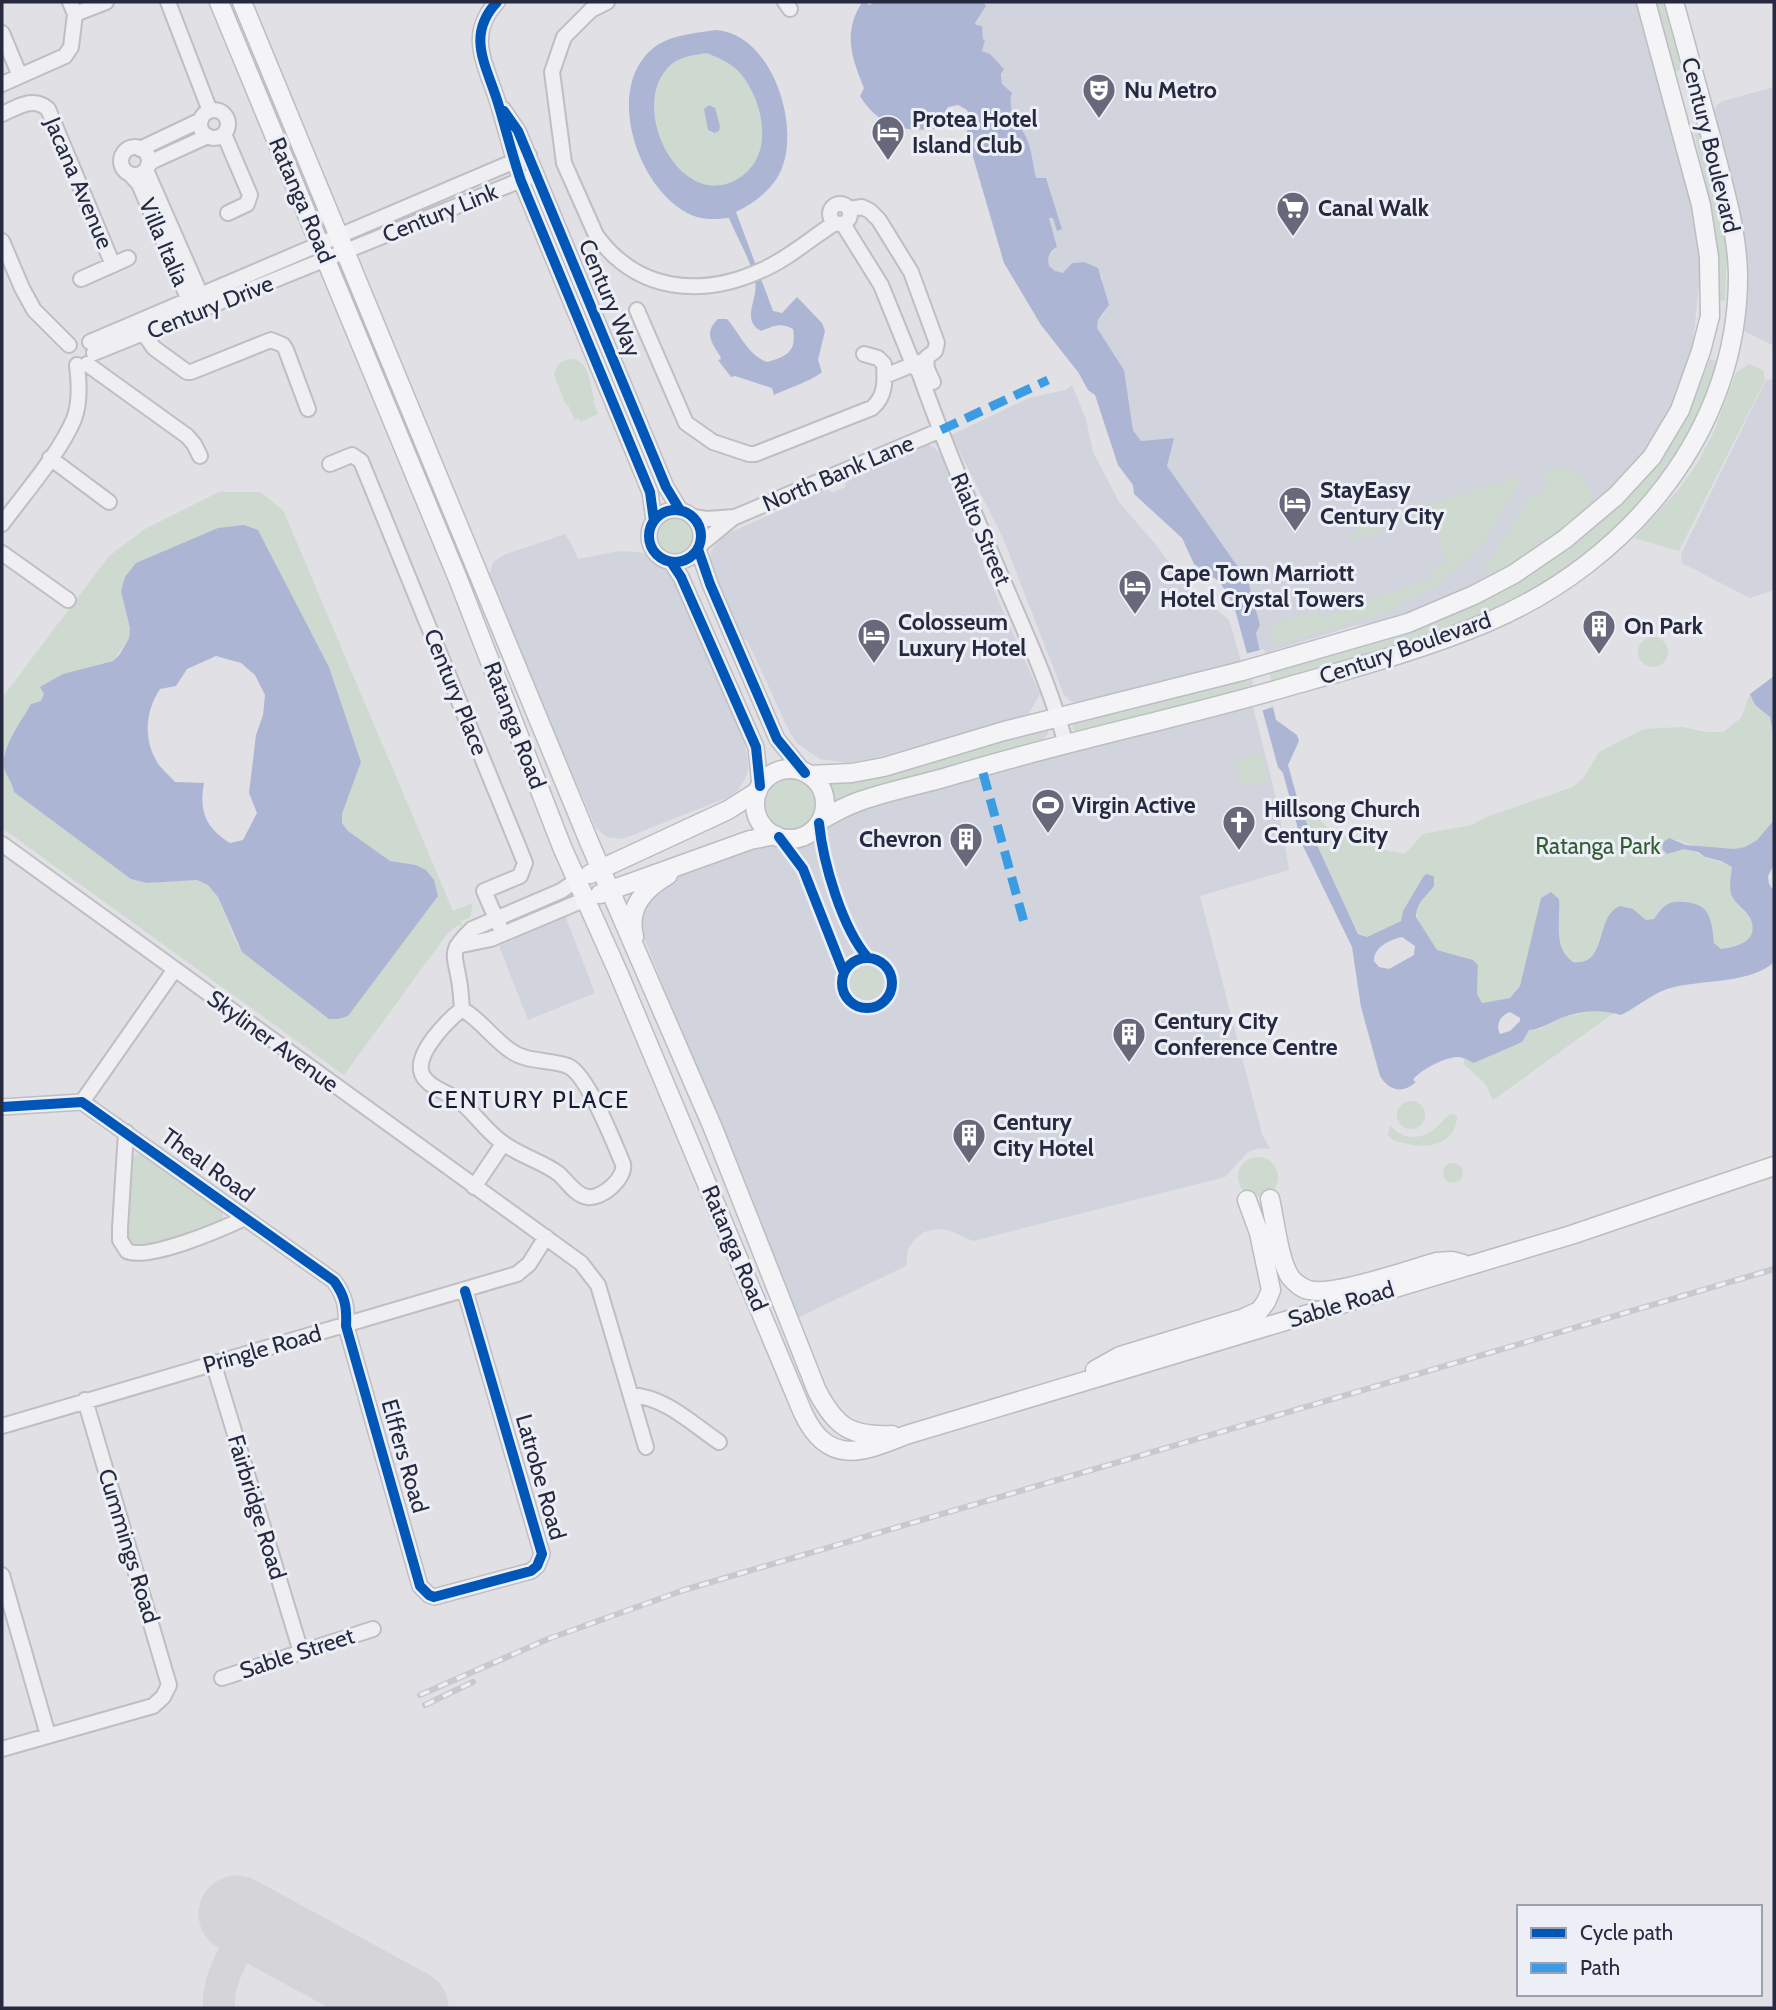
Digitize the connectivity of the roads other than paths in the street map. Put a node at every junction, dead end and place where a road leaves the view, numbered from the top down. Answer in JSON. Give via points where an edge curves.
{"nodes":[{"id":1,"x":106,"y":2,"type":"edge"},
{"id":2,"x":168,"y":2,"type":"edge"},
{"id":3,"x":219,"y":2,"type":"edge"},
{"id":4,"x":242,"y":2,"type":"edge"},
{"id":5,"x":497,"y":2,"type":"edge"},
{"id":6,"x":607,"y":2,"type":"edge"},
{"id":7,"x":1646,"y":2,"type":"edge"},
{"id":8,"x":1674,"y":2,"type":"edge"},
{"id":9,"x":72,"y":8,"type":"edge"},
{"id":10,"x":2,"y":33,"type":"edge"},
{"id":11,"x":20,"y":76,"type":"junction"},
{"id":12,"x":2,"y":84,"type":"edge"},
{"id":13,"x":498,"y":103,"type":"junction"},
{"id":14,"x":2,"y":114,"type":"edge"},
{"id":15,"x":205,"y":115,"type":"junction"},
{"id":16,"x":224,"y":134,"type":"junction"},
{"id":17,"x":208,"y":136,"type":"junction"},
{"id":18,"x":141,"y":149,"type":"junction"},
{"id":19,"x":528,"y":156,"type":"junction"},
{"id":20,"x":514,"y":162,"type":"junction"},
{"id":21,"x":147,"y":168,"type":"junction"},
{"id":22,"x":130,"y":174,"type":"junction"},
{"id":23,"x":536,"y":174,"type":"junction"},
{"id":24,"x":521,"y":181,"type":"junction"},
{"id":25,"x":228,"y":213,"type":"dead end"},
{"id":26,"x":839,"y":223,"type":"junction"},
{"id":27,"x":338,"y":235,"type":"junction"},
{"id":28,"x":2,"y":241,"type":"edge"},
{"id":29,"x":323,"y":251,"type":"junction"},
{"id":30,"x":345,"y":253,"type":"junction"},
{"id":31,"x":128,"y":258,"type":"dead end"},
{"id":32,"x":113,"y":265,"type":"junction"},
{"id":33,"x":81,"y":279,"type":"dead end"},
{"id":34,"x":197,"y":304,"type":"junction"},
{"id":35,"x":637,"y":310,"type":"dead end"},
{"id":36,"x":144,"y":334,"type":"junction"},
{"id":37,"x":69,"y":345,"type":"junction"},
{"id":38,"x":863,"y":354,"type":"dead end"},
{"id":39,"x":87,"y":356,"type":"junction"},
{"id":40,"x":919,"y":361,"type":"junction"},
{"id":41,"x":885,"y":376,"type":"junction"},
{"id":42,"x":308,"y":408,"type":"dead end"},
{"id":43,"x":941,"y":430,"type":"junction"},
{"id":44,"x":200,"y":456,"type":"dead end"},
{"id":45,"x":50,"y":458,"type":"junction"},
{"id":46,"x":330,"y":464,"type":"dead end"},
{"id":47,"x":109,"y":502,"type":"dead end"},
{"id":48,"x":687,"y":514,"type":"junction"},
{"id":49,"x":735,"y":517,"type":"junction"},
{"id":50,"x":654,"y":520,"type":"junction"},
{"id":51,"x":2,"y":524,"type":"edge"},
{"id":52,"x":699,"y":547,"type":"junction"},
{"id":53,"x":2,"y":553,"type":"edge"},
{"id":54,"x":671,"y":562,"type":"junction"},
{"id":55,"x":68,"y":600,"type":"dead end"},
{"id":56,"x":1493,"y":620,"type":"junction"},
{"id":57,"x":1408,"y":623,"type":"junction"},
{"id":58,"x":1058,"y":717,"type":"junction"},
{"id":59,"x":1066,"y":745,"type":"junction"},
{"id":60,"x":807,"y":774,"type":"junction"},
{"id":61,"x":759,"y":789,"type":"junction"},
{"id":62,"x":821,"y":820,"type":"junction"},
{"id":63,"x":775,"y":835,"type":"junction"},
{"id":64,"x":2,"y":844,"type":"edge"},
{"id":65,"x":693,"y":862,"type":"junction"},
{"id":66,"x":600,"y":869,"type":"junction"},
{"id":67,"x":577,"y":880,"type":"junction"},
{"id":68,"x":610,"y":890,"type":"junction"},
{"id":69,"x":586,"y":900,"type":"junction"},
{"id":70,"x":497,"y":919,"type":"junction"},
{"id":71,"x":503,"y":934,"type":"junction"},
{"id":72,"x":457,"y":946,"type":"junction"},
{"id":73,"x":175,"y":970,"type":"junction"},
{"id":74,"x":644,"y":972,"type":"junction"},
{"id":75,"x":462,"y":1009,"type":"junction"},
{"id":76,"x":82,"y":1102,"type":"junction"},
{"id":77,"x":2,"y":1107,"type":"edge"},
{"id":78,"x":126,"y":1132,"type":"junction"},
{"id":79,"x":503,"y":1144,"type":"junction"},
{"id":80,"x":1774,"y":1166,"type":"edge"},
{"id":81,"x":474,"y":1187,"type":"junction"},
{"id":82,"x":1247,"y":1199,"type":"dead end"},
{"id":83,"x":1270,"y":1199,"type":"dead end"},
{"id":84,"x":245,"y":1218,"type":"junction"},
{"id":85,"x":546,"y":1237,"type":"junction"},
{"id":86,"x":1470,"y":1266,"type":"junction"},
{"id":87,"x":465,"y":1291,"type":"junction"},
{"id":88,"x":346,"y":1326,"type":"junction"},
{"id":89,"x":213,"y":1362,"type":"junction"},
{"id":90,"x":1071,"y":1385,"type":"junction"},
{"id":91,"x":631,"y":1395,"type":"junction"},
{"id":92,"x":85,"y":1401,"type":"junction"},
{"id":93,"x":838,"y":1422,"type":"joint"},
{"id":94,"x":2,"y":1426,"type":"edge"},
{"id":95,"x":906,"y":1435,"type":"junction"},
{"id":96,"x":719,"y":1442,"type":"dead end"},
{"id":97,"x":823,"y":1442,"type":"joint"},
{"id":98,"x":646,"y":1447,"type":"dead end"},
{"id":99,"x":2,"y":1575,"type":"edge"},
{"id":100,"x":429,"y":1595,"type":"joint"},
{"id":101,"x":373,"y":1629,"type":"dead end"},
{"id":102,"x":301,"y":1652,"type":"junction"},
{"id":103,"x":222,"y":1678,"type":"dead end"},
{"id":104,"x":48,"y":1735,"type":"junction"},
{"id":105,"x":2,"y":1749,"type":"edge"}],
"edges":[{"from":1,"to":9,"type":"street"},
{"from":2,"to":15,"type":"street"},
{"from":3,"to":29,"type":"main road","name":"Ratanga Road"},
{"from":4,"to":27,"type":"main road","name":"Ratanga Road"},
{"from":5,"to":13,"type":"street","name":"Century Way","via":[[482,27],[480,49]]},
{"from":6,"to":26,"type":"street","via":[[564,37],[552,72],[565,163],[603,246],[653,280],[701,287],[756,272]]},
{"from":7,"to":57,"type":"main road","name":"Century Boulevard","via":[[1707,238],[1710,316],[1680,410],[1638,475],[1589,520],[1514,574]]},
{"from":8,"to":56,"type":"main road","name":"Century Boulevard","via":[[1732,221],[1738,275],[1727,359],[1695,442],[1639,518],[1583,566]]},
{"from":9,"to":11,"type":"street","via":[[69,52]]},
{"from":10,"to":11,"type":"street"},
{"from":11,"to":12,"type":"street"},
{"from":13,"to":19,"type":"street","name":"Century Way","via":[[518,131]]},
{"from":13,"to":20,"type":"street","name":"Century Way"},
{"from":14,"to":32,"type":"street","name":"Jacana Avenue","via":[[33,101],[48,109]]},
{"from":15,"to":16,"type":"street","via":[[217,110],[224,114],[228,120]]},
{"from":15,"to":17,"type":"street","via":[[203,132]]},
{"from":15,"to":18,"type":"street"},
{"from":16,"to":17,"type":"street"},
{"from":16,"to":25,"type":"street","via":[[250,195],[247,204]]},
{"from":17,"to":21,"type":"street","name":"Villa Italia"},
{"from":18,"to":21,"type":"street","via":[[148,155]]},
{"from":18,"to":22,"type":"street","via":[[130,149],[122,156],[122,167]]},
{"from":19,"to":20,"type":"street","name":"Century Link"},
{"from":19,"to":23,"type":"street","name":"Century Way"},
{"from":20,"to":24,"type":"street","name":"Century Way"},
{"from":20,"to":27,"type":"street","name":"Century Link"},
{"from":21,"to":22,"type":"street","via":[[139,175]]},
{"from":21,"to":34,"type":"street","name":"Villa Italia"},
{"from":22,"to":34,"type":"street","name":"Villa Italia"},
{"from":23,"to":24,"type":"street","name":"Century Link"},
{"from":23,"to":48,"type":"street","name":"Century Way","via":[[666,487]]},
{"from":24,"to":30,"type":"street","name":"Century Link"},
{"from":24,"to":50,"type":"street","name":"Century Way","via":[[650,492]]},
{"from":26,"to":40,"type":"street","name":"Rialto Street","via":[[881,285]]},
{"from":26,"to":40,"type":"street","via":[[850,216],[849,209],[870,211],[911,272],[937,343],[935,351]]},
{"from":27,"to":29,"type":"street","name":"Century Link"},
{"from":27,"to":30,"type":"main road","name":"Ratanga Road"},
{"from":28,"to":37,"type":"street","via":[[34,310]]},
{"from":29,"to":30,"type":"street","name":"Century Link"},
{"from":29,"to":34,"type":"street","name":"Century Drive"},
{"from":29,"to":67,"type":"main road","name":"Ratanga Road"},
{"from":30,"to":66,"type":"main road","name":"Ratanga Road"},
{"from":31,"to":32,"type":"street","name":"Jacana Avenue"},
{"from":32,"to":33,"type":"street","name":"Jacana Avenue"},
{"from":34,"to":36,"type":"street","name":"Century Drive"},
{"from":34,"to":39,"type":"street","name":"Century Drive"},
{"from":35,"to":41,"type":"street","via":[[686,423],[713,442],[745,453],[755,454],[872,408],[881,399]]},
{"from":36,"to":39,"type":"street","name":"Century Drive"},
{"from":36,"to":42,"type":"street","via":[[154,348],[187,372],[277,341],[286,351]]},
{"from":37,"to":39,"type":"street","via":[[79,339]]},
{"from":37,"to":39,"type":"street","via":[[68,357]]},
{"from":38,"to":41,"type":"street","via":[[880,359]]},
{"from":39,"to":44,"type":"street","via":[[187,436]]},
{"from":39,"to":45,"type":"street","via":[[75,418]]},
{"from":40,"to":41,"type":"street"},
{"from":40,"to":43,"type":"street","name":"Rialto Street"},
{"from":43,"to":49,"type":"street","name":"North Bank Lane"},
{"from":43,"to":58,"type":"street","name":"Rialto Street"},
{"from":45,"to":47,"type":"street"},
{"from":45,"to":51,"type":"street"},
{"from":46,"to":70,"type":"street","name":"Century Place","via":[[352,455],[361,461],[522,853],[525,863],[520,876],[484,891]]},
{"from":48,"to":49,"type":"street","name":"North Bank Lane","via":[[707,519]]},
{"from":48,"to":50,"type":"street","via":[[667,511]]},
{"from":48,"to":52,"type":"street","via":[[701,530]]},
{"from":49,"to":52,"type":"street","name":"North Bank Lane"},
{"from":50,"to":54,"type":"street","via":[[650,546],[657,556]]},
{"from":52,"to":54,"type":"street","via":[[687,560]]},
{"from":52,"to":60,"type":"street","via":[[710,584],[777,739]]},
{"from":53,"to":55,"type":"street"},
{"from":54,"to":61,"type":"street","via":[[756,747]]},
{"from":56,"to":57,"type":"main road","via":[[1486,610],[1476,607]]},
{"from":56,"to":59,"type":"main road","name":"Century Boulevard","via":[[1420,648],[1278,690]]},
{"from":57,"to":58,"type":"main road","name":"Century Boulevard"},
{"from":58,"to":59,"type":"street","name":"Rialto Street"},
{"from":58,"to":60,"type":"main road","name":"Century Boulevard","via":[[884,767]]},
{"from":59,"to":62,"type":"main road","name":"Century Boulevard","via":[[857,802]]},
{"from":60,"to":61,"type":"main road","name":"Century Boulevard","via":[[782,770],[769,776]]},
{"from":60,"to":62,"type":"main road","via":[[824,795]]},
{"from":61,"to":63,"type":"main road","via":[[758,819]]},
{"from":61,"to":66,"type":"main road","name":"Century Boulevard","via":[[728,810]]},
{"from":62,"to":63,"type":"main road","name":"Century Boulevard","via":[[802,836]]},
{"from":63,"to":65,"type":"main road","name":"Century Boulevard"},
{"from":64,"to":73,"type":"street","name":"Skyliner Avenue"},
{"from":65,"to":68,"type":"main road","name":"Century Boulevard"},
{"from":65,"to":74,"type":"main road","via":[[654,884],[636,905],[633,931]]},
{"from":66,"to":67,"type":"main road","name":"Century Boulevard"},
{"from":66,"to":68,"type":"main road","name":"Ratanga Road"},
{"from":67,"to":69,"type":"main road","name":"Ratanga Road"},
{"from":67,"to":70,"type":"street"},
{"from":68,"to":69,"type":"main road","name":"Century Boulevard"},
{"from":68,"to":74,"type":"main road","name":"Ratanga Road"},
{"from":69,"to":71,"type":"street"},
{"from":69,"to":97,"type":"main road","name":"Ratanga Road","via":[[803,1413]]},
{"from":70,"to":71,"type":"street","name":"Century Place"},
{"from":70,"to":72,"type":"street","via":[[472,929]]},
{"from":71,"to":72,"type":"street"},
{"from":72,"to":75,"type":"street","via":[[453,958]]},
{"from":73,"to":76,"type":"street"},
{"from":73,"to":81,"type":"street","name":"Skyliner Avenue"},
{"from":74,"to":93,"type":"main road","name":"Ratanga Road","via":[[713,1128],[817,1391]]},
{"from":75,"to":79,"type":"street","via":[[427,1048],[422,1074],[462,1103]]},
{"from":75,"to":79,"type":"street","via":[[509,1051],[576,1072],[595,1101],[624,1169],[611,1186],[588,1197],[550,1168]]},
{"from":76,"to":77,"type":"street"},
{"from":76,"to":78,"type":"street","name":"Theal Road"},
{"from":78,"to":84,"type":"street","name":"Theal Road"},
{"from":78,"to":84,"type":"street","name":"Theal Road","via":[[120,1240],[127,1251],[152,1252]]},
{"from":79,"to":81,"type":"street"},
{"from":80,"to":86,"type":"main road","name":"Sable Road"},
{"from":81,"to":85,"type":"street","name":"Skyliner Avenue"},
{"from":82,"to":90,"type":"main road","via":[[1271,1290],[1259,1311],[1120,1356]]},
{"from":83,"to":86,"type":"main road","via":[[1288,1272],[1307,1290],[1343,1288],[1436,1262]]},
{"from":84,"to":88,"type":"street","name":"Theal Road","via":[[334,1281],[347,1305]]},
{"from":85,"to":87,"type":"street","name":"Pringle Road","via":[[524,1270]]},
{"from":85,"to":91,"type":"street","name":"Skyliner Avenue","via":[[581,1263],[598,1284]]},
{"from":86,"to":90,"type":"main road","name":"Sable Road"},
{"from":87,"to":88,"type":"street","name":"Pringle Road"},
{"from":87,"to":100,"type":"street","name":"Latrobe Road","via":[[542,1554],[531,1571],[438,1597]]},
{"from":88,"to":89,"type":"street","name":"Pringle Road"},
{"from":88,"to":100,"type":"street","name":"Elffers Road","via":[[420,1586]]},
{"from":89,"to":92,"type":"street","name":"Pringle Road"},
{"from":89,"to":102,"type":"street","name":"Fairbridge Road"},
{"from":90,"to":95,"type":"main road","name":"Sable Road"},
{"from":91,"to":96,"type":"street","via":[[663,1403]]},
{"from":91,"to":98,"type":"street","name":"Skyliner Avenue"},
{"from":92,"to":94,"type":"street","name":"Pringle Road"},
{"from":92,"to":104,"type":"street","name":"Cummings Road","via":[[169,1685],[153,1706]]},
{"from":93,"to":95,"type":"main road","name":"Sable Road","via":[[860,1434]]},
{"from":95,"to":97,"type":"main road","name":"Sable Road","via":[[866,1451],[848,1452]]},
{"from":99,"to":104,"type":"street"},
{"from":101,"to":102,"type":"street","name":"Sable Street"},
{"from":102,"to":103,"type":"street","name":"Sable Street"},
{"from":104,"to":105,"type":"street"}]}
